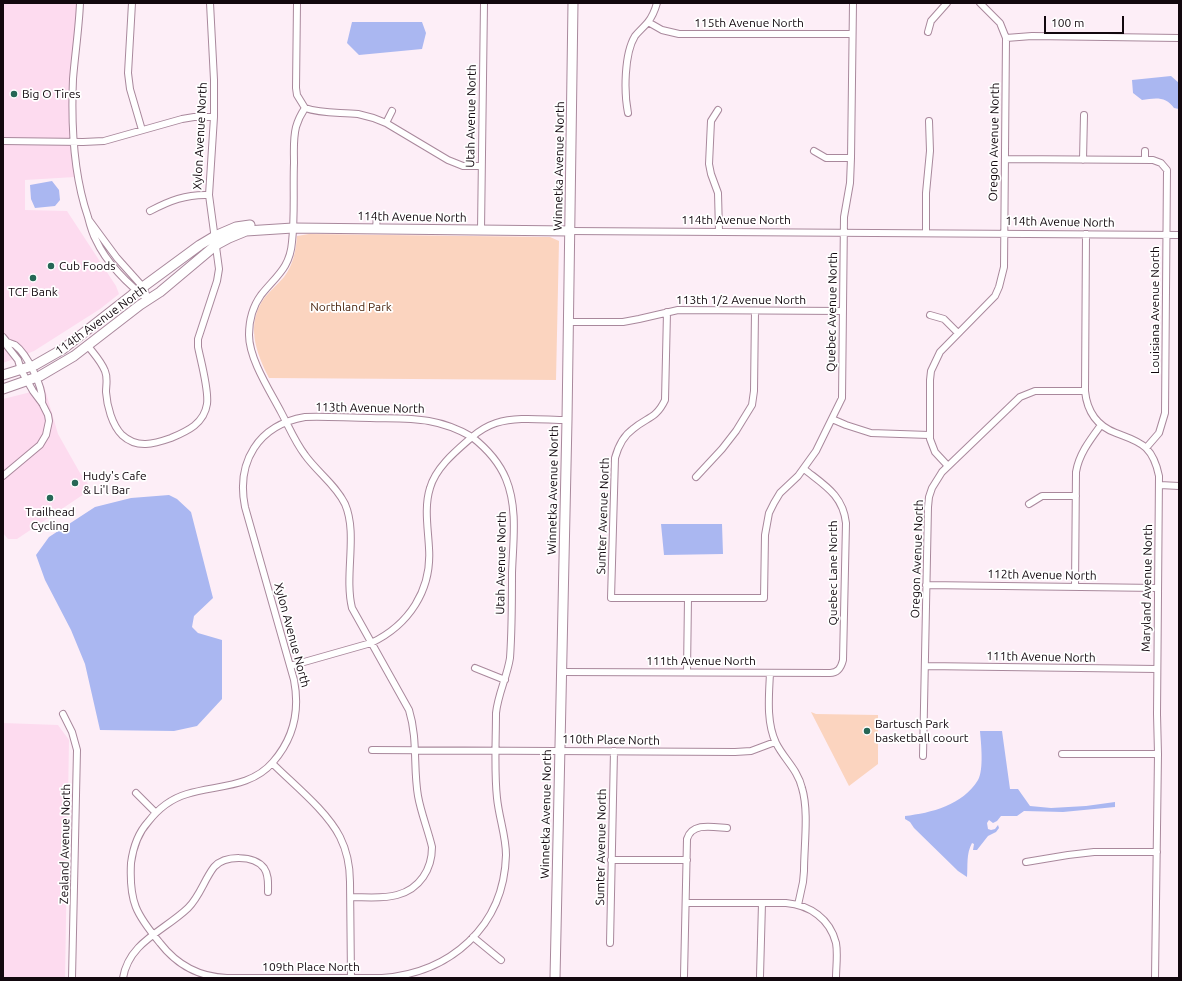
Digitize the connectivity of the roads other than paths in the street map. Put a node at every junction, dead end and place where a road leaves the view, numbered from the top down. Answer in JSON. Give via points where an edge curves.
{"nodes":[{"id":1,"x":80,"y":3,"type":"edge"},
{"id":2,"x":132,"y":3,"type":"edge"},
{"id":3,"x":210,"y":3,"type":"edge"},
{"id":4,"x":297,"y":3,"type":"edge"},
{"id":5,"x":484,"y":3,"type":"edge"},
{"id":6,"x":573,"y":3,"type":"edge"},
{"id":7,"x":657,"y":3,"type":"edge"},
{"id":8,"x":853,"y":3,"type":"edge"},
{"id":9,"x":947,"y":3,"type":"edge"},
{"id":10,"x":980,"y":3,"type":"edge"},
{"id":11,"x":648,"y":22,"type":"junction"},
{"id":12,"x":928,"y":32,"type":"dead end"},
{"id":13,"x":852,"y":34,"type":"junction"},
{"id":14,"x":1006,"y":38,"type":"junction"},
{"id":15,"x":1179,"y":38,"type":"edge"},
{"id":16,"x":304,"y":108,"type":"junction"},
{"id":17,"x":718,"y":110,"type":"dead end"},
{"id":18,"x":392,"y":111,"type":"dead end"},
{"id":19,"x":628,"y":113,"type":"dead end"},
{"id":20,"x":1084,"y":115,"type":"dead end"},
{"id":21,"x":214,"y":117,"type":"junction"},
{"id":22,"x":929,"y":121,"type":"dead end"},
{"id":23,"x":386,"y":123,"type":"junction"},
{"id":24,"x":142,"y":130,"type":"junction"},
{"id":25,"x":3,"y":141,"type":"edge"},
{"id":26,"x":74,"y":142,"type":"junction"},
{"id":27,"x":814,"y":151,"type":"dead end"},
{"id":28,"x":1145,"y":151,"type":"dead end"},
{"id":29,"x":851,"y":158,"type":"junction"},
{"id":30,"x":1005,"y":159,"type":"junction"},
{"id":31,"x":1083,"y":160,"type":"junction"},
{"id":32,"x":1145,"y":160,"type":"junction"},
{"id":33,"x":481,"y":166,"type":"junction"},
{"id":34,"x":208,"y":195,"type":"junction"},
{"id":35,"x":150,"y":211,"type":"dead end"},
{"id":36,"x":377,"y":215,"type":"dead end"},
{"id":37,"x":293,"y":228,"type":"junction"},
{"id":38,"x":376,"y":229,"type":"junction"},
{"id":39,"x":481,"y":230,"type":"junction"},
{"id":40,"x":570,"y":231,"type":"junction"},
{"id":41,"x":719,"y":231,"type":"junction"},
{"id":42,"x":844,"y":232,"type":"junction"},
{"id":43,"x":926,"y":233,"type":"junction"},
{"id":44,"x":1004,"y":233,"type":"junction"},
{"id":45,"x":1086,"y":234,"type":"junction"},
{"id":46,"x":1166,"y":235,"type":"junction"},
{"id":47,"x":1179,"y":235,"type":"edge"},
{"id":48,"x":215,"y":236,"type":"junction"},
{"id":49,"x":216,"y":245,"type":"junction"},
{"id":50,"x":140,"y":290,"type":"junction"},
{"id":51,"x":148,"y":299,"type":"junction"},
{"id":52,"x":755,"y":311,"type":"junction"},
{"id":53,"x":843,"y":311,"type":"junction"},
{"id":54,"x":667,"y":312,"type":"junction"},
{"id":55,"x":930,"y":315,"type":"dead end"},
{"id":56,"x":569,"y":322,"type":"junction"},
{"id":57,"x":958,"y":333,"type":"junction"},
{"id":58,"x":5,"y":340,"type":"edge"},
{"id":59,"x":88,"y":346,"type":"junction"},
{"id":60,"x":31,"y":366,"type":"junction"},
{"id":61,"x":21,"y":370,"type":"junction"},
{"id":62,"x":3,"y":375,"type":"edge"},
{"id":63,"x":32,"y":379,"type":"junction"},
{"id":64,"x":3,"y":388,"type":"edge"},
{"id":65,"x":1085,"y":391,"type":"junction"},
{"id":66,"x":832,"y":419,"type":"junction"},
{"id":67,"x":567,"y":420,"type":"junction"},
{"id":68,"x":286,"y":422,"type":"junction"},
{"id":69,"x":1101,"y":425,"type":"junction"},
{"id":70,"x":929,"y":435,"type":"junction"},
{"id":71,"x":472,"y":437,"type":"junction"},
{"id":72,"x":1146,"y":448,"type":"junction"},
{"id":73,"x":948,"y":466,"type":"junction"},
{"id":74,"x":804,"y":469,"type":"junction"},
{"id":75,"x":3,"y":476,"type":"edge"},
{"id":76,"x":696,"y":476,"type":"dead end"},
{"id":77,"x":1160,"y":486,"type":"junction"},
{"id":78,"x":1179,"y":486,"type":"edge"},
{"id":79,"x":1076,"y":496,"type":"junction"},
{"id":80,"x":1029,"y":504,"type":"dead end"},
{"id":81,"x":926,"y":585,"type":"junction"},
{"id":82,"x":1075,"y":587,"type":"junction"},
{"id":83,"x":1158,"y":588,"type":"junction"},
{"id":84,"x":688,"y":598,"type":"junction"},
{"id":85,"x":371,"y":643,"type":"junction"},
{"id":86,"x":290,"y":666,"type":"junction"},
{"id":87,"x":925,"y":666,"type":"junction"},
{"id":88,"x":475,"y":668,"type":"dead end"},
{"id":89,"x":840,"y":669,"type":"joint"},
{"id":90,"x":1157,"y":669,"type":"junction"},
{"id":91,"x":562,"y":672,"type":"junction"},
{"id":92,"x":687,"y":672,"type":"junction"},
{"id":93,"x":770,"y":673,"type":"junction"},
{"id":94,"x":505,"y":680,"type":"junction"},
{"id":95,"x":64,"y":714,"type":"dead end"},
{"id":96,"x":775,"y":742,"type":"junction"},
{"id":97,"x":372,"y":750,"type":"dead end"},
{"id":98,"x":415,"y":750,"type":"junction"},
{"id":99,"x":496,"y":750,"type":"junction"},
{"id":100,"x":560,"y":751,"type":"junction"},
{"id":101,"x":614,"y":751,"type":"junction"},
{"id":102,"x":1062,"y":754,"type":"dead end"},
{"id":103,"x":1158,"y":754,"type":"junction"},
{"id":104,"x":923,"y":756,"type":"dead end"},
{"id":105,"x":272,"y":763,"type":"junction"},
{"id":106,"x":136,"y":792,"type":"dead end"},
{"id":107,"x":155,"y":812,"type":"junction"},
{"id":108,"x":727,"y":828,"type":"dead end"},
{"id":109,"x":1157,"y":852,"type":"junction"},
{"id":110,"x":611,"y":860,"type":"junction"},
{"id":111,"x":687,"y":860,"type":"junction"},
{"id":112,"x":1026,"y":862,"type":"dead end"},
{"id":113,"x":268,"y":892,"type":"dead end"},
{"id":114,"x":351,"y":897,"type":"junction"},
{"id":115,"x":686,"y":903,"type":"junction"},
{"id":116,"x":762,"y":903,"type":"junction"},
{"id":117,"x":798,"y":904,"type":"junction"},
{"id":118,"x":153,"y":935,"type":"junction"},
{"id":119,"x":473,"y":937,"type":"junction"},
{"id":120,"x":610,"y":943,"type":"dead end"},
{"id":121,"x":501,"y":960,"type":"dead end"},
{"id":122,"x":684,"y":976,"type":"dead end"},
{"id":123,"x":760,"y":976,"type":"dead end"},
{"id":124,"x":72,"y":978,"type":"edge"},
{"id":125,"x":123,"y":978,"type":"edge"},
{"id":126,"x":351,"y":978,"type":"edge"},
{"id":127,"x":555,"y":978,"type":"edge"},
{"id":128,"x":836,"y":978,"type":"edge"},
{"id":129,"x":1155,"y":978,"type":"edge"}],
"edges":[{"from":1,"to":26,"type":"street","via":[[73,78]]},
{"from":2,"to":24,"type":"street","via":[[128,73]]},
{"from":3,"to":21,"type":"street","name":"Xylon Avenue North"},
{"from":4,"to":16,"type":"street","via":[[296,88]]},
{"from":5,"to":33,"type":"street","name":"Utah Avenue North"},
{"from":6,"to":40,"type":"street","name":"Winnetka Avenue North"},
{"from":7,"to":11,"type":"street"},
{"from":8,"to":13,"type":"street","name":"Quebec Avenue North"},
{"from":9,"to":12,"type":"street","via":[[931,21]]},
{"from":10,"to":14,"type":"street","name":"Oregon Avenue North","via":[[1000,23]]},
{"from":11,"to":13,"type":"street","name":"115th Avenue North","via":[[662,30],[679,34]]},
{"from":11,"to":19,"type":"street","via":[[636,35],[628,54]]},
{"from":13,"to":29,"type":"street","name":"Quebec Avenue North"},
{"from":14,"to":15,"type":"street"},
{"from":14,"to":30,"type":"street","name":"Oregon Avenue North"},
{"from":16,"to":23,"type":"street","via":[[368,116]]},
{"from":16,"to":37,"type":"street","via":[[294,137]]},
{"from":17,"to":41,"type":"street","via":[[711,121],[710,164],[718,193]]},
{"from":18,"to":23,"type":"street"},
{"from":20,"to":31,"type":"street"},
{"from":21,"to":24,"type":"street","via":[[182,119]]},
{"from":21,"to":34,"type":"street","name":"Xylon Avenue North"},
{"from":22,"to":43,"type":"street"},
{"from":23,"to":33,"type":"street","via":[[448,160],[463,166]]},
{"from":24,"to":26,"type":"street","via":[[104,141]]},
{"from":25,"to":26,"type":"street"},
{"from":26,"to":50,"type":"street","via":[[78,179],[88,218]]},
{"from":27,"to":29,"type":"street","via":[[826,158]]},
{"from":28,"to":32,"type":"street"},
{"from":29,"to":42,"type":"street","name":"Quebec Avenue North"},
{"from":30,"to":31,"type":"street"},
{"from":30,"to":44,"type":"street","name":"Oregon Avenue North"},
{"from":31,"to":32,"type":"street"},
{"from":32,"to":46,"type":"street","name":"Louisiana Avenue North","via":[[1158,161],[1165,166]]},
{"from":33,"to":39,"type":"street","name":"Utah Avenue North"},
{"from":34,"to":35,"type":"street","via":[[175,199]]},
{"from":34,"to":48,"type":"street","name":"Xylon Avenue North"},
{"from":36,"to":38,"type":"street"},
{"from":37,"to":38,"type":"street","name":"114th Avenue North"},
{"from":37,"to":48,"type":"street","name":"114th Avenue North","via":[[280,225],[248,225]]},
{"from":37,"to":49,"type":"street","name":"114th Avenue North","via":[[246,231]]},
{"from":37,"to":68,"type":"street","via":[[288,263],[258,300],[252,314],[249,334],[255,360]]},
{"from":38,"to":39,"type":"street","name":"114th Avenue North"},
{"from":39,"to":40,"type":"street","name":"114th Avenue North"},
{"from":40,"to":41,"type":"street","name":"114th Avenue North"},
{"from":40,"to":56,"type":"street","name":"Winnetka Avenue North"},
{"from":41,"to":42,"type":"street","name":"114th Avenue North"},
{"from":42,"to":43,"type":"street","name":"114th Avenue North"},
{"from":42,"to":53,"type":"street","name":"Quebec Avenue North"},
{"from":43,"to":44,"type":"street","name":"114th Avenue North"},
{"from":44,"to":45,"type":"street","name":"114th Avenue North"},
{"from":44,"to":57,"type":"street","name":"Oregon Avenue North","via":[[1004,267],[995,296]]},
{"from":45,"to":46,"type":"street","name":"114th Avenue North"},
{"from":45,"to":65,"type":"street","name":"Maryland Avenue North"},
{"from":46,"to":47,"type":"street","name":"114th Avenue North"},
{"from":46,"to":72,"type":"street","name":"Louisiana Avenue North","via":[[1165,413],[1159,433]]},
{"from":48,"to":49,"type":"street","name":"Xylon Avenue North"},
{"from":48,"to":50,"type":"street","name":"114th Avenue North"},
{"from":49,"to":51,"type":"street","name":"114th Avenue North"},
{"from":49,"to":59,"type":"street","name":"Xylon Avenue North","via":[[218,275],[198,339],[207,404],[196,425],[183,433],[150,445],[140,444],[122,435],[110,411],[105,371]]},
{"from":50,"to":51,"type":"street"},
{"from":50,"to":60,"type":"street","name":"114th Avenue North","via":[[64,349]]},
{"from":51,"to":59,"type":"street","name":"114th Avenue North"},
{"from":52,"to":53,"type":"street","name":"113th 1/2 Avenue North"},
{"from":52,"to":54,"type":"street","name":"113th 1/2 Avenue North"},
{"from":52,"to":76,"type":"street","via":[[752,405],[722,449]]},
{"from":53,"to":66,"type":"street","name":"Quebec Avenue North","via":[[842,392]]},
{"from":54,"to":56,"type":"street","name":"113th 1/2 Avenue North","via":[[623,322]]},
{"from":54,"to":84,"type":"street","name":"Sumter Avenue North","via":[[665,400],[656,414],[628,433],[615,458],[611,598]]},
{"from":55,"to":57,"type":"street","via":[[944,319]]},
{"from":56,"to":67,"type":"street","name":"Winnetka Avenue North"},
{"from":57,"to":70,"type":"street","name":"Oregon Avenue North","via":[[940,352],[931,371]]},
{"from":58,"to":60,"type":"street","via":[[15,345]]},
{"from":58,"to":61,"type":"street","via":[[18,360]]},
{"from":59,"to":63,"type":"street","name":"114th Avenue North"},
{"from":60,"to":61,"type":"street","name":"114th Avenue North"},
{"from":60,"to":63,"type":"street"},
{"from":61,"to":62,"type":"street","name":"114th Avenue North"},
{"from":61,"to":63,"type":"street"},
{"from":63,"to":64,"type":"street","name":"114th Avenue North"},
{"from":63,"to":75,"type":"street","via":[[33,392],[48,415],[46,435],[35,449]]},
{"from":65,"to":69,"type":"street","name":"Maryland Avenue North","via":[[1086,403]]},
{"from":65,"to":73,"type":"street","via":[[1035,391],[1020,397]]},
{"from":66,"to":70,"type":"street","via":[[871,433]]},
{"from":66,"to":74,"type":"street","name":"Quebec Avenue North"},
{"from":67,"to":71,"type":"street","via":[[509,420],[495,423]]},
{"from":67,"to":91,"type":"street","name":"Winnetka Avenue North"},
{"from":68,"to":71,"type":"street","name":"113th Avenue North","via":[[313,417],[423,419],[459,429]]},
{"from":68,"to":85,"type":"street","via":[[305,455],[333,486],[346,508],[350,524],[349,596],[357,620]]},
{"from":68,"to":86,"type":"street","name":"Xylon Avenue North","via":[[268,432],[254,447],[244,471],[243,495]]},
{"from":69,"to":72,"type":"street","name":"Maryland Avenue North"},
{"from":69,"to":79,"type":"street","via":[[1079,459]]},
{"from":70,"to":73,"type":"street","name":"Oregon Avenue North","via":[[935,452]]},
{"from":71,"to":85,"type":"street","via":[[445,462],[430,487],[427,499],[430,562],[418,601],[402,622]]},
{"from":71,"to":94,"type":"street","name":"Utah Avenue North","via":[[496,461],[506,479],[512,503],[514,519],[511,646]]},
{"from":72,"to":77,"type":"street","name":"Maryland Avenue North","via":[[1157,466]]},
{"from":73,"to":81,"type":"street","name":"Oregon Avenue North","via":[[936,480],[929,497]]},
{"from":74,"to":84,"type":"street","name":"Quebec Avenue North","via":[[780,493],[769,513],[765,535],[764,598]]},
{"from":74,"to":89,"type":"street","name":"Quebec Lane North","via":[[838,499],[845,514],[844,660]]},
{"from":77,"to":78,"type":"street"},
{"from":77,"to":83,"type":"street","name":"Maryland Avenue North"},
{"from":79,"to":80,"type":"street","via":[[1042,496]]},
{"from":79,"to":82,"type":"street"},
{"from":81,"to":82,"type":"street","name":"112th Avenue North"},
{"from":81,"to":87,"type":"street","name":"Oregon Avenue North"},
{"from":82,"to":83,"type":"street","name":"112th Avenue North"},
{"from":83,"to":90,"type":"street","name":"Maryland Avenue North"},
{"from":84,"to":92,"type":"street"},
{"from":85,"to":86,"type":"street"},
{"from":85,"to":98,"type":"street","via":[[409,710],[414,725]]},
{"from":86,"to":105,"type":"street","name":"Xylon Avenue North","via":[[297,694],[295,722],[284,749]]},
{"from":87,"to":90,"type":"street","name":"111th Avenue North"},
{"from":87,"to":104,"type":"street","name":"Oregon Avenue North"},
{"from":88,"to":94,"type":"street"},
{"from":89,"to":93,"type":"street","name":"111th Avenue North","via":[[830,673]]},
{"from":90,"to":103,"type":"street","name":"Maryland Avenue North"},
{"from":91,"to":92,"type":"street","name":"111th Avenue North"},
{"from":91,"to":100,"type":"street","name":"Winnetka Avenue North"},
{"from":92,"to":93,"type":"street","name":"111th Avenue North"},
{"from":93,"to":96,"type":"street","via":[[769,712]]},
{"from":94,"to":99,"type":"street","name":"Utah Avenue North","via":[[498,701]]},
{"from":95,"to":124,"type":"street","name":"Zealand Avenue North","via":[[77,750]]},
{"from":96,"to":101,"type":"street","name":"110th Place North","via":[[751,751],[735,752]]},
{"from":96,"to":117,"type":"street","via":[[798,776],[805,798],[804,871]]},
{"from":97,"to":98,"type":"street","name":"110th Place North"},
{"from":98,"to":99,"type":"street","name":"110th Place North"},
{"from":98,"to":114,"type":"street","via":[[418,796],[432,847],[428,869],[421,881],[405,893],[386,897]]},
{"from":99,"to":100,"type":"street","name":"110th Place North"},
{"from":99,"to":119,"type":"street","name":"Utah Avenue North","via":[[497,799],[505,839],[504,873],[494,906]]},
{"from":100,"to":101,"type":"street","name":"110th Place North"},
{"from":100,"to":127,"type":"street","name":"Winnetka Avenue North"},
{"from":101,"to":110,"type":"street","name":"Sumter Avenue North"},
{"from":102,"to":103,"type":"street"},
{"from":103,"to":109,"type":"street","name":"Maryland Avenue North"},
{"from":105,"to":107,"type":"street","name":"Xylon Avenue North","via":[[252,778],[240,783],[185,794]]},
{"from":105,"to":114,"type":"street","via":[[320,811],[340,837],[350,867]]},
{"from":106,"to":107,"type":"street"},
{"from":107,"to":118,"type":"street","name":"Xylon Avenue North","via":[[136,843],[131,876],[136,910]]},
{"from":108,"to":111,"type":"street","via":[[701,827],[691,830],[687,839]]},
{"from":109,"to":112,"type":"street","via":[[1094,852]]},
{"from":109,"to":129,"type":"street","name":"Maryland Avenue North"},
{"from":110,"to":111,"type":"street"},
{"from":110,"to":120,"type":"street","name":"Sumter Avenue North"},
{"from":111,"to":115,"type":"street"},
{"from":113,"to":118,"type":"street","via":[[268,876],[259,863],[247,859],[225,861],[215,867],[188,908]]},
{"from":114,"to":126,"type":"street"},
{"from":115,"to":116,"type":"street"},
{"from":115,"to":122,"type":"street"},
{"from":116,"to":117,"type":"street"},
{"from":116,"to":123,"type":"street"},
{"from":117,"to":128,"type":"street","via":[[818,914],[830,927],[836,945]]},
{"from":118,"to":125,"type":"street","via":[[133,953]]},
{"from":118,"to":126,"type":"street","name":"109th Place North","via":[[173,957],[193,971],[204,975],[227,978]]},
{"from":119,"to":121,"type":"street"},
{"from":119,"to":126,"type":"street","name":"109th Place North","via":[[448,958],[417,972],[394,977]]}]}
